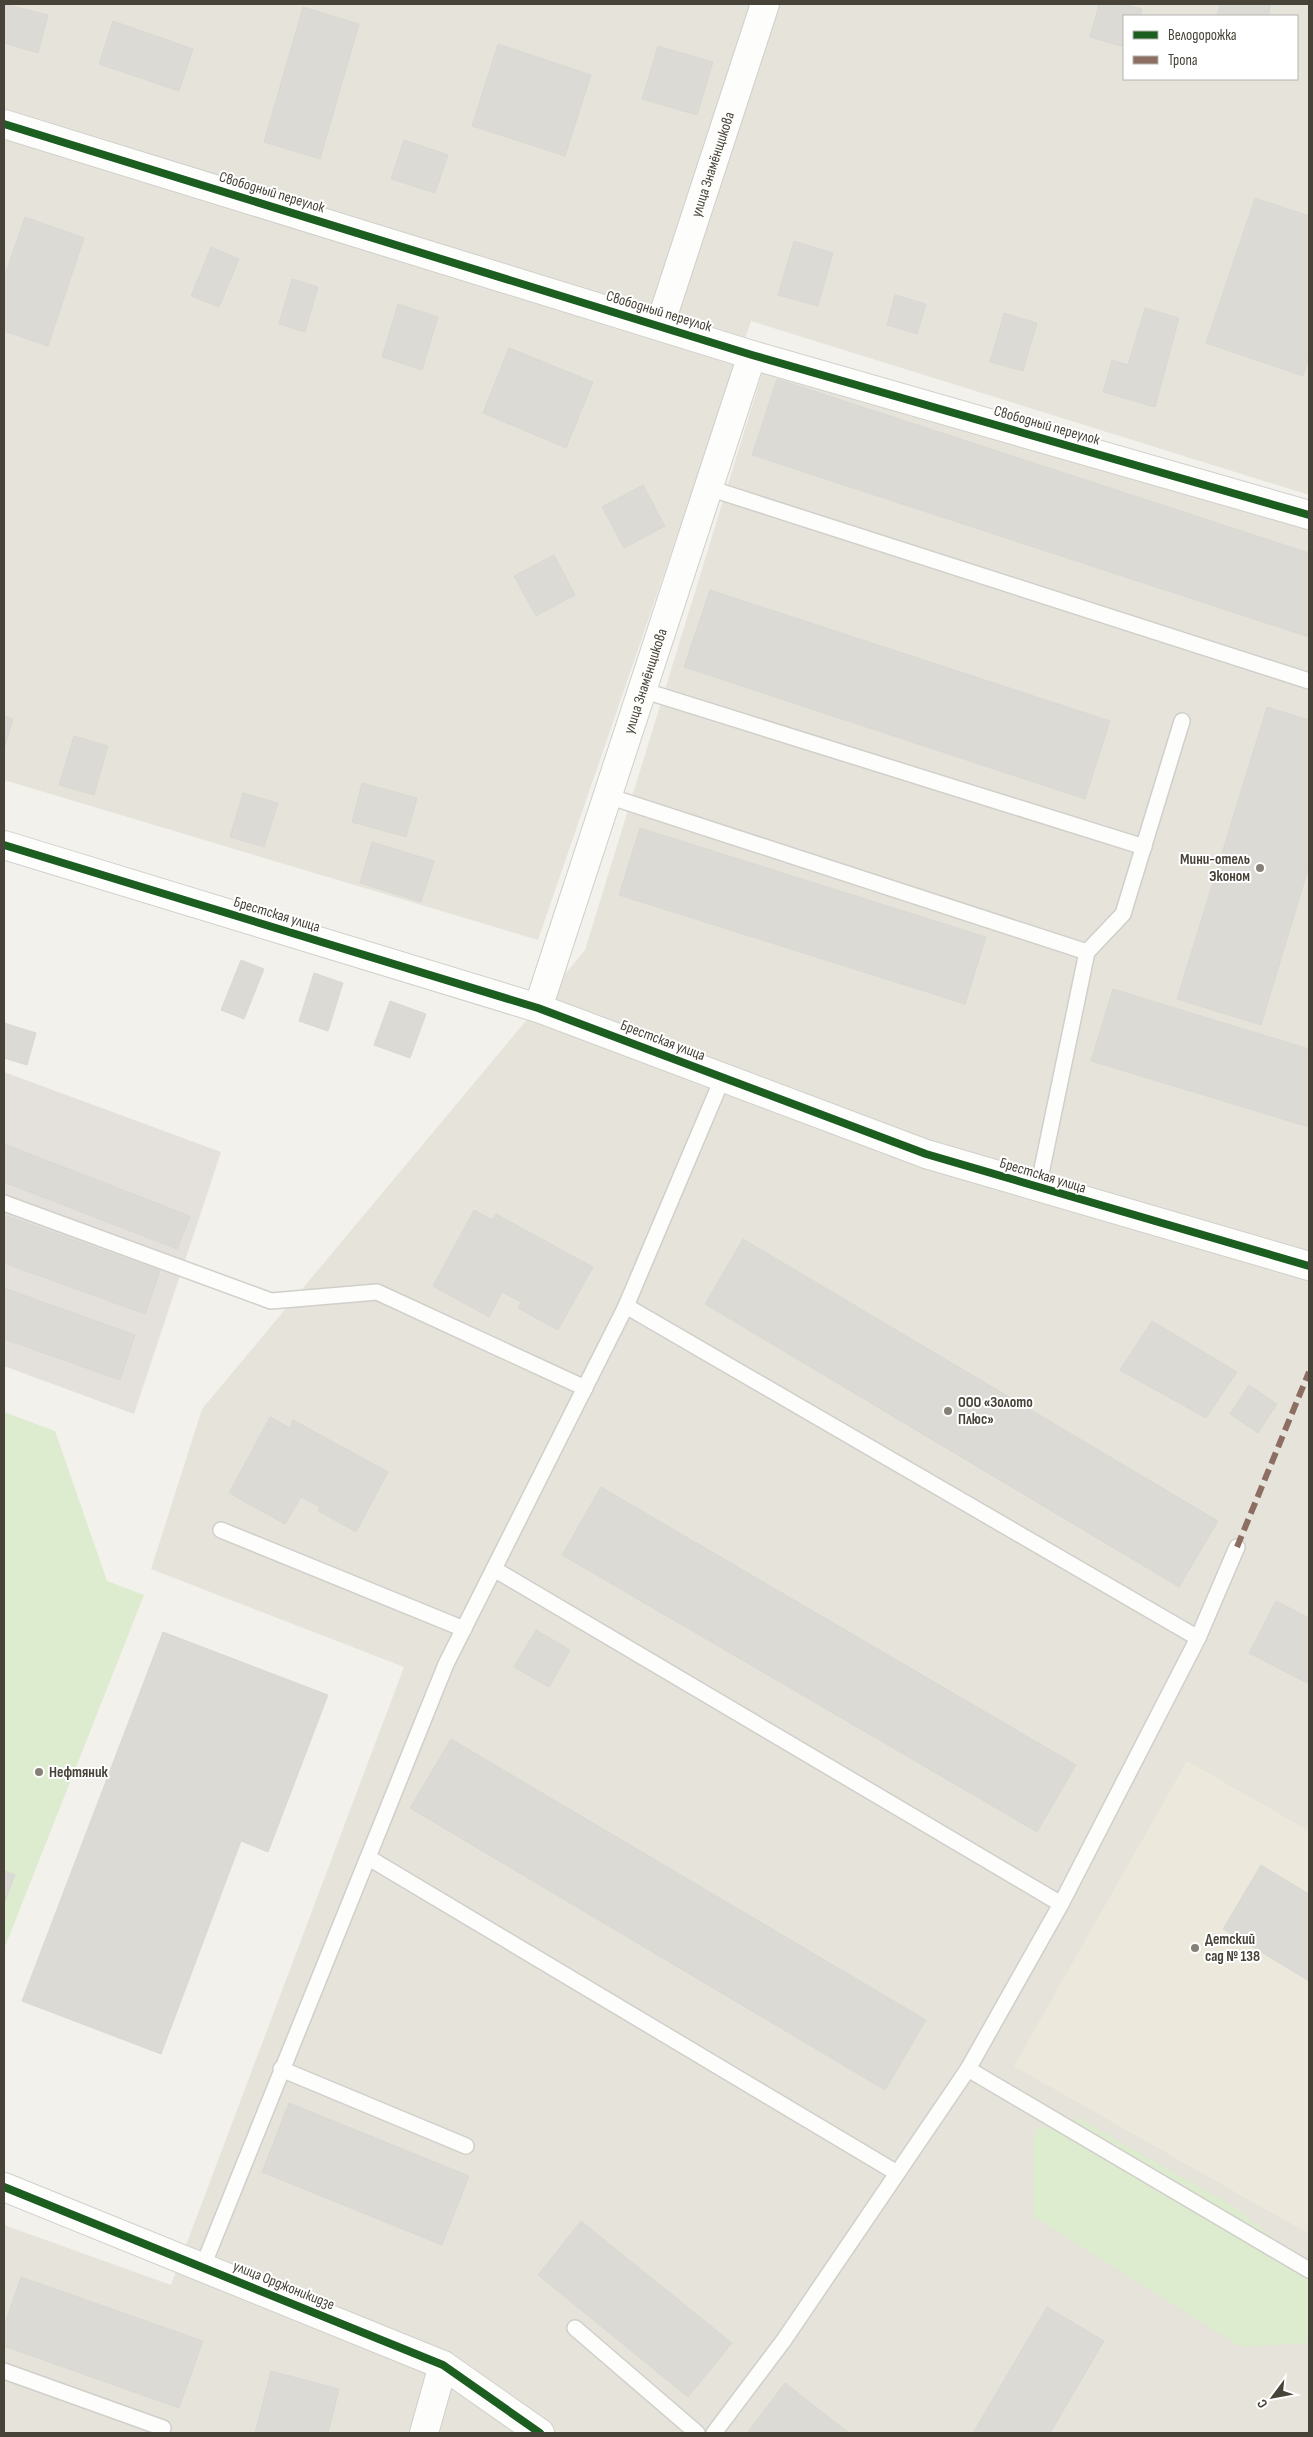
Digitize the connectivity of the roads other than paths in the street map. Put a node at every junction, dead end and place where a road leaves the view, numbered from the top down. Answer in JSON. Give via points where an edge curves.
{"nodes":[{"id":1,"x":765,"y":4,"type":"edge"},
{"id":2,"x":4,"y":124,"type":"edge"},
{"id":3,"x":660,"y":325,"type":"junction"},
{"id":4,"x":752,"y":355,"type":"junction"},
{"id":5,"x":708,"y":488,"type":"junction"},
{"id":6,"x":1309,"y":515,"type":"edge"},
{"id":7,"x":1309,"y":681,"type":"edge"},
{"id":8,"x":642,"y":690,"type":"junction"},
{"id":9,"x":1182,"y":721,"type":"dead end"},
{"id":10,"x":608,"y":796,"type":"junction"},
{"id":11,"x":4,"y":845,"type":"edge"},
{"id":12,"x":1144,"y":847,"type":"junction"},
{"id":13,"x":1087,"y":952,"type":"junction"},
{"id":14,"x":538,"y":1008,"type":"junction"},
{"id":15,"x":723,"y":1077,"type":"junction"},
{"id":16,"x":1038,"y":1188,"type":"junction"},
{"id":17,"x":4,"y":1203,"type":"edge"},
{"id":18,"x":1309,"y":1266,"type":"edge"},
{"id":19,"x":626,"y":1306,"type":"junction"},
{"id":20,"x":585,"y":1388,"type":"junction"},
{"id":21,"x":222,"y":1530,"type":"dead end"},
{"id":22,"x":1237,"y":1547,"type":"dead end"},
{"id":23,"x":494,"y":1569,"type":"junction"},
{"id":24,"x":464,"y":1629,"type":"junction"},
{"id":25,"x":1198,"y":1638,"type":"junction"},
{"id":26,"x":369,"y":1858,"type":"junction"},
{"id":27,"x":1061,"y":1904,"type":"junction"},
{"id":28,"x":281,"y":2069,"type":"junction"},
{"id":29,"x":968,"y":2069,"type":"junction"},
{"id":30,"x":466,"y":2146,"type":"dead end"},
{"id":31,"x":897,"y":2173,"type":"junction"},
{"id":32,"x":4,"y":2187,"type":"edge"},
{"id":33,"x":203,"y":2266,"type":"junction"},
{"id":34,"x":1309,"y":2270,"type":"edge"},
{"id":35,"x":575,"y":2328,"type":"dead end"},
{"id":36,"x":443,"y":2365,"type":"junction"},
{"id":37,"x":4,"y":2371,"type":"edge"},
{"id":38,"x":163,"y":2428,"type":"dead end"},
{"id":39,"x":424,"y":2433,"type":"edge"},
{"id":40,"x":540,"y":2433,"type":"edge"},
{"id":41,"x":697,"y":2433,"type":"edge"},
{"id":42,"x":714,"y":2433,"type":"edge"}],
"edges":[{"from":1,"to":3,"type":"street","name":"улица Знамёнщикова"},
{"from":2,"to":3,"type":"street","name":"Свободный переулок"},
{"from":3,"to":4,"type":"street","name":"Свободный переулок"},
{"from":4,"to":5,"type":"street","name":"улица Знамёнщикова"},
{"from":4,"to":6,"type":"street","name":"Свободный переулок"},
{"from":5,"to":7,"type":"lane"},
{"from":5,"to":8,"type":"street","name":"улица Знамёнщикова"},
{"from":8,"to":10,"type":"street","name":"улица Знамёнщикова"},
{"from":8,"to":12,"type":"lane"},
{"from":9,"to":12,"type":"lane"},
{"from":10,"to":13,"type":"lane"},
{"from":10,"to":14,"type":"street","name":"улица Знамёнщикова"},
{"from":11,"to":14,"type":"street","name":"Брестская улица"},
{"from":12,"to":13,"type":"lane","via":[[1123,914]]},
{"from":13,"to":16,"type":"lane"},
{"from":14,"to":15,"type":"street","name":"Брестская улица"},
{"from":15,"to":16,"type":"street","name":"Брестская улица","via":[[926,1154]]},
{"from":15,"to":19,"type":"lane"},
{"from":16,"to":18,"type":"street","name":"Брестская улица"},
{"from":17,"to":20,"type":"lane","via":[[271,1301],[377,1292]]},
{"from":19,"to":20,"type":"lane"},
{"from":19,"to":25,"type":"lane"},
{"from":20,"to":23,"type":"lane"},
{"from":21,"to":24,"type":"lane"},
{"from":22,"to":25,"type":"lane"},
{"from":23,"to":24,"type":"lane"},
{"from":23,"to":27,"type":"lane"},
{"from":24,"to":26,"type":"lane","via":[[446,1664]]},
{"from":25,"to":27,"type":"lane"},
{"from":26,"to":28,"type":"lane"},
{"from":26,"to":31,"type":"lane"},
{"from":27,"to":29,"type":"lane"},
{"from":28,"to":30,"type":"lane"},
{"from":28,"to":33,"type":"lane"},
{"from":29,"to":31,"type":"lane"},
{"from":29,"to":34,"type":"lane"},
{"from":31,"to":42,"type":"lane","via":[[784,2340]]},
{"from":32,"to":33,"type":"street","name":"улица Орджоникидзе"},
{"from":33,"to":36,"type":"street","name":"улица Орджоникидзе"},
{"from":35,"to":41,"type":"lane"},
{"from":36,"to":39,"type":"street"},
{"from":36,"to":40,"type":"street","name":"улица Орджоникидзе"},
{"from":37,"to":38,"type":"lane"}]}
